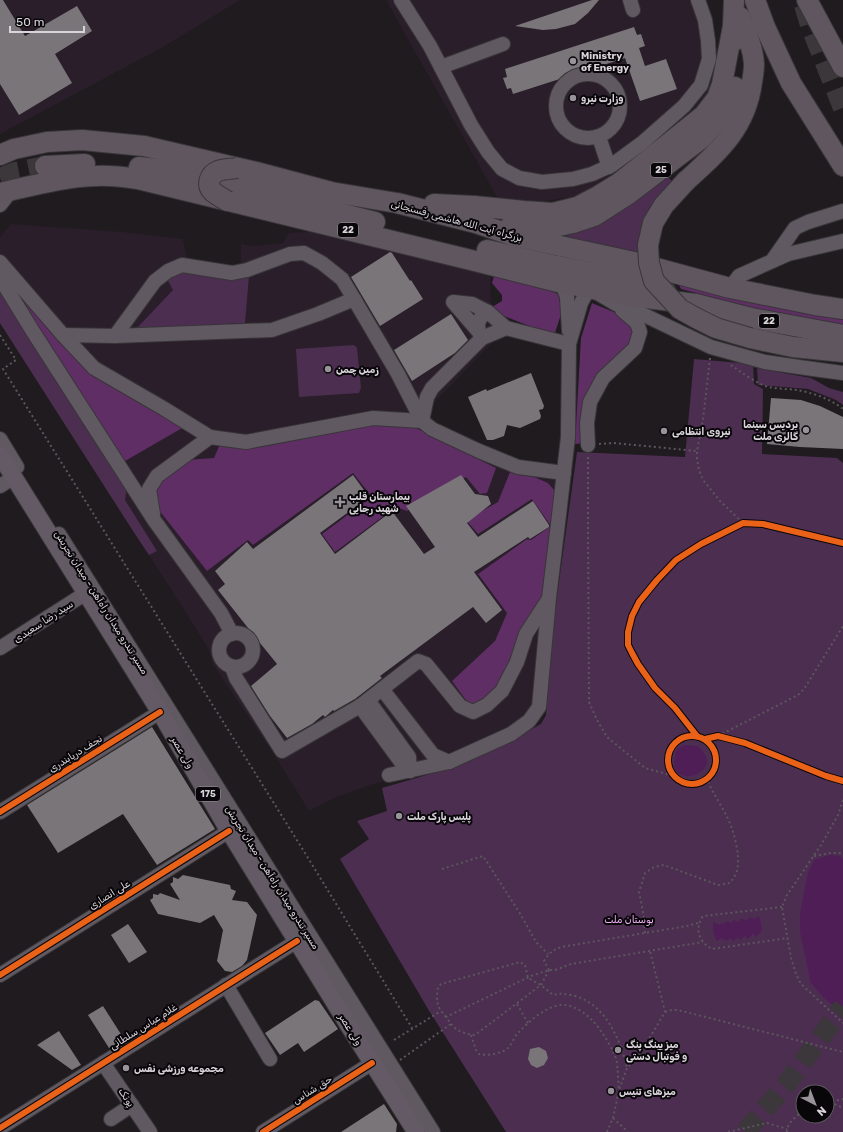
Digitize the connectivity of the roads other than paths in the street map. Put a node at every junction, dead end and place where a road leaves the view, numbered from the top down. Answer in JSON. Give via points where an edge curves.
{"nodes":[{"id":1,"x":401,"y":0,"type":"edge"},
{"id":2,"x":698,"y":0,"type":"edge"},
{"id":3,"x":734,"y":0,"type":"edge"},
{"id":4,"x":755,"y":0,"type":"edge"},
{"id":5,"x":807,"y":0,"type":"edge"},
{"id":6,"x":733,"y":26,"type":"junction"},
{"id":7,"x":503,"y":44,"type":"dead end"},
{"id":8,"x":441,"y":67,"type":"junction"},
{"id":9,"x":843,"y":67,"type":"edge"},
{"id":10,"x":599,"y":137,"type":"junction"},
{"id":11,"x":0,"y":156,"type":"edge"},
{"id":12,"x":45,"y":166,"type":"tunnel mouth"},
{"id":13,"x":843,"y":166,"type":"edge"},
{"id":14,"x":237,"y":168,"type":"junction"},
{"id":15,"x":613,"y":172,"type":"junction"},
{"id":16,"x":4,"y":196,"type":"edge"},
{"id":17,"x":227,"y":201,"type":"junction"},
{"id":18,"x":397,"y":203,"type":"junction"},
{"id":19,"x":843,"y":211,"type":"edge"},
{"id":20,"x":476,"y":223,"type":"junction"},
{"id":21,"x":843,"y":241,"type":"edge"},
{"id":22,"x":772,"y":261,"type":"junction"},
{"id":23,"x":0,"y":262,"type":"edge"},
{"id":24,"x":0,"y":278,"type":"edge"},
{"id":25,"x":562,"y":283,"type":"junction"},
{"id":26,"x":589,"y":288,"type":"junction"},
{"id":27,"x":730,"y":288,"type":"junction"},
{"id":28,"x":354,"y":299,"type":"junction"},
{"id":29,"x":616,"y":304,"type":"junction"},
{"id":30,"x":696,"y":304,"type":"junction"},
{"id":31,"x":843,"y":309,"type":"edge"},
{"id":32,"x":488,"y":312,"type":"junction"},
{"id":33,"x":506,"y":328,"type":"junction"},
{"id":34,"x":480,"y":334,"type":"junction"},
{"id":35,"x":63,"y":335,"type":"junction"},
{"id":36,"x":115,"y":336,"type":"junction"},
{"id":37,"x":843,"y":336,"type":"edge"},
{"id":38,"x":569,"y":344,"type":"junction"},
{"id":39,"x":843,"y":352,"type":"edge"},
{"id":40,"x":843,"y":372,"type":"edge"},
{"id":41,"x":422,"y":421,"type":"junction"},
{"id":42,"x":210,"y":437,"type":"junction"},
{"id":43,"x":0,"y":439,"type":"edge"},
{"id":44,"x":588,"y":445,"type":"road end"},
{"id":45,"x":0,"y":455,"type":"edge"},
{"id":46,"x":564,"y":473,"type":"junction"},
{"id":47,"x":7,"y":481,"type":"edge"},
{"id":48,"x":154,"y":520,"type":"junction"},
{"id":49,"x":86,"y":593,"type":"junction"},
{"id":50,"x":549,"y":598,"type":"junction"},
{"id":51,"x":232,"y":634,"type":"junction"},
{"id":52,"x":0,"y":648,"type":"edge"},
{"id":53,"x":232,"y":667,"type":"junction"},
{"id":54,"x":382,"y":689,"type":"junction"},
{"id":55,"x":364,"y":703,"type":"junction"},
{"id":56,"x":160,"y":712,"type":"junction"},
{"id":57,"x":449,"y":762,"type":"junction"},
{"id":58,"x":410,"y":771,"type":"junction"},
{"id":59,"x":389,"y":775,"type":"dead end"},
{"id":60,"x":0,"y":812,"type":"edge"},
{"id":61,"x":229,"y":831,"type":"junction"},
{"id":62,"x":297,"y":941,"type":"junction"},
{"id":63,"x":0,"y":975,"type":"edge"},
{"id":64,"x":226,"y":985,"type":"junction"},
{"id":65,"x":270,"y":1059,"type":"dead end"},
{"id":66,"x":103,"y":1063,"type":"junction"},
{"id":67,"x":372,"y":1063,"type":"junction"},
{"id":68,"x":132,"y":1105,"type":"junction"},
{"id":69,"x":111,"y":1119,"type":"dead end"},
{"id":70,"x":0,"y":1128,"type":"edge"},
{"id":71,"x":150,"y":1132,"type":"edge"},
{"id":72,"x":263,"y":1132,"type":"edge"},
{"id":73,"x":416,"y":1132,"type":"edge"},
{"id":74,"x":433,"y":1132,"type":"edge"}],
"edges":[{"from":1,"to":8,"type":"street"},
{"from":2,"to":15,"type":"street","via":[[705,20],[709,59],[701,85],[684,106]]},
{"from":3,"to":6,"type":"highway","number":"25"},
{"from":3,"to":39,"type":"highway","bridge":true,"via":[[749,38],[754,64],[750,93],[738,126],[729,139],[664,205],[653,223],[648,245],[654,281],[680,309],[716,328],[793,347]]},
{"from":4,"to":13,"type":"highway","via":[[790,83]]},
{"from":5,"to":9,"type":"highway"},
{"from":6,"to":15,"type":"highway","via":[[722,84],[717,98],[704,115]]},
{"from":6,"to":20,"type":"highway","number":"25","via":[[739,54],[735,87],[723,115],[702,138],[677,158],[627,196],[587,219],[549,228]]},
{"from":7,"to":8,"type":"street"},
{"from":8,"to":15,"type":"street","via":[[471,126],[502,169],[519,178],[542,182]]},
{"from":10,"to":10,"type":"street","via":[[614,125],[619,115],[618,95],[614,86],[606,79],[587,73],[576,75],[560,89],[556,99],[555,110],[559,121],[565,130],[575,136],[586,139]]},
{"from":10,"to":15,"type":"street"},
{"from":11,"to":14,"type":"highway","name":"بزرگراه آیت الله هاشمی رفسنجانی","via":[[14,149],[47,142],[82,140],[144,146]]},
{"from":12,"to":30,"type":"highway","number":"22","via":[[106,164],[157,169],[548,264],[646,284]]},
{"from":14,"to":17,"type":"highway","bridge":true,"via":[[217,172],[209,181],[212,191]]},
{"from":14,"to":18,"type":"highway","name":"بزرگراه آیت الله هاشمی رفسنجانی","via":[[331,192]]},
{"from":15,"to":18,"type":"highway","via":[[598,196],[577,207],[553,213],[466,205]]},
{"from":16,"to":17,"type":"highway","number":"22","via":[[64,179],[108,176],[149,181]]},
{"from":17,"to":25,"type":"highway","number":"22"},
{"from":18,"to":20,"type":"highway","name":"بزرگراه آیت الله هاشمی رفسنجانی"},
{"from":19,"to":22,"type":"street","via":[[795,228]]},
{"from":20,"to":27,"type":"highway","name":"بزرگراه آیت الله هاشمی رفسنجانی","via":[[514,236],[634,262]]},
{"from":21,"to":22,"type":"street","via":[[788,254]]},
{"from":22,"to":27,"type":"street","via":[[739,276]]},
{"from":23,"to":35,"type":"street"},
{"from":24,"to":48,"type":"street"},
{"from":25,"to":26,"type":"highway","number":"22"},
{"from":25,"to":38,"type":"street","via":[[567,297]]},
{"from":26,"to":29,"type":"street"},
{"from":26,"to":30,"type":"highway","number":"22"},
{"from":26,"to":38,"type":"street","via":[[581,303]]},
{"from":27,"to":31,"type":"highway","name":"بزرگراه آیت الله هاشمی رفسنجانی"},
{"from":28,"to":36,"type":"street","via":[[272,330]]},
{"from":28,"to":36,"type":"street","via":[[342,279],[322,263],[304,254],[290,254],[232,273],[182,265],[168,270],[155,281]]},
{"from":28,"to":41,"type":"street"},
{"from":29,"to":40,"type":"street","via":[[711,347],[765,362]]},
{"from":29,"to":44,"type":"street","via":[[637,322],[640,332],[634,348],[603,378],[590,402],[587,423]]},
{"from":30,"to":37,"type":"highway","number":"22"},
{"from":32,"to":33,"type":"street"},
{"from":32,"to":34,"type":"street","via":[[478,322]]},
{"from":32,"to":34,"type":"street","via":[[472,304],[453,302]]},
{"from":33,"to":34,"type":"street"},
{"from":33,"to":38,"type":"street"},
{"from":34,"to":41,"type":"street","via":[[432,388],[427,397]]},
{"from":35,"to":36,"type":"street"},
{"from":35,"to":42,"type":"street","via":[[94,368]]},
{"from":38,"to":46,"type":"street","via":[[568,437]]},
{"from":41,"to":42,"type":"street","via":[[373,418],[246,442]]},
{"from":41,"to":46,"type":"street","via":[[432,429],[465,445],[518,466]]},
{"from":42,"to":48,"type":"street","via":[[157,476],[149,489]]},
{"from":43,"to":74,"type":"street","name":"مسیر تندرو میدان راه‌آهن - میدان تجریش"},
{"from":45,"to":47,"type":"main road","name":"ولی عصر","number":"175"},
{"from":46,"to":50,"type":"street"},
{"from":47,"to":49,"type":"main road","name":"ولی عصر","number":"175"},
{"from":48,"to":51,"type":"street","via":[[221,613]]},
{"from":49,"to":52,"type":"street","name":"سید رضا سعیدی"},
{"from":49,"to":56,"type":"main road","name":"ولی عصر","number":"175"},
{"from":50,"to":54,"type":"street","via":[[526,634],[517,662],[502,691],[487,705],[473,712],[460,706],[426,664],[418,661]]},
{"from":50,"to":57,"type":"street","via":[[539,707],[529,721],[511,734]]},
{"from":51,"to":53,"type":"street","via":[[223,640],[219,650],[222,661]]},
{"from":51,"to":53,"type":"street","via":[[248,638],[253,648],[251,659],[247,663]]},
{"from":53,"to":55,"type":"street","via":[[236,678],[282,751]]},
{"from":54,"to":55,"type":"street"},
{"from":54,"to":57,"type":"street","via":[[434,755]]},
{"from":55,"to":58,"type":"street","via":[[409,756]]},
{"from":56,"to":60,"type":"street","name":"نجف دریابندری"},
{"from":56,"to":61,"type":"main road","name":"ولی عصر","number":"175"},
{"from":57,"to":58,"type":"street"},
{"from":58,"to":59,"type":"street"},
{"from":61,"to":62,"type":"main road","name":"ولی عصر","number":"175"},
{"from":61,"to":63,"type":"street","name":"علی انصاری"},
{"from":62,"to":64,"type":"street","name":"غلام عباس سلطانی"},
{"from":62,"to":67,"type":"main road","name":"ولی عصر","number":"175"},
{"from":64,"to":65,"type":"street"},
{"from":64,"to":66,"type":"street","name":"غلام عباس سلطانی"},
{"from":66,"to":68,"type":"street","name":"پونک"},
{"from":66,"to":70,"type":"street","name":"غلام عباس سلطانی"},
{"from":67,"to":72,"type":"street","name":"حق شناس"},
{"from":67,"to":73,"type":"main road","name":"ولی عصر","number":"175"},
{"from":68,"to":69,"type":"street"},
{"from":68,"to":71,"type":"street","name":"پونک"}]}
